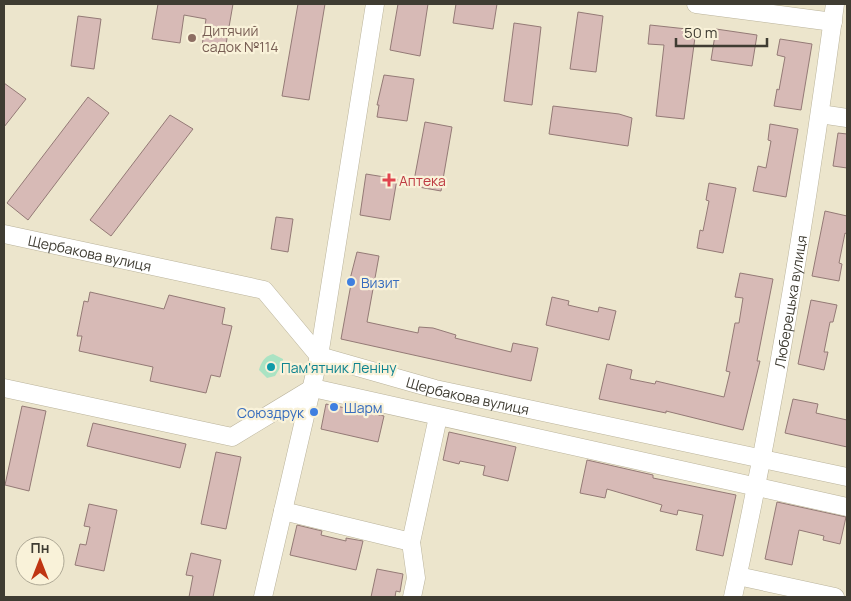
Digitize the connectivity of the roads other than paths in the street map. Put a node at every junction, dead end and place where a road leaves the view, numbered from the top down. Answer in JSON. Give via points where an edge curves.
{"nodes":[{"id":1,"x":374,"y":4,"type":"edge"},
{"id":2,"x":696,"y":4,"type":"edge"},
{"id":3,"x":835,"y":4,"type":"edge"},
{"id":4,"x":833,"y":22,"type":"junction"},
{"id":5,"x":820,"y":114,"type":"junction"},
{"id":6,"x":847,"y":118,"type":"edge"},
{"id":7,"x":4,"y":234,"type":"edge"},
{"id":8,"x":319,"y":356,"type":"junction"},
{"id":9,"x":4,"y":388,"type":"edge"},
{"id":10,"x":313,"y":388,"type":"junction"},
{"id":11,"x":438,"y":417,"type":"junction"},
{"id":12,"x":762,"y":459,"type":"junction"},
{"id":13,"x":847,"y":477,"type":"edge"},
{"id":14,"x":757,"y":488,"type":"junction"},
{"id":15,"x":847,"y":507,"type":"edge"},
{"id":16,"x":283,"y":511,"type":"junction"},
{"id":17,"x":411,"y":542,"type":"junction"},
{"id":18,"x":738,"y":576,"type":"junction"},
{"id":19,"x":263,"y":597,"type":"edge"},
{"id":20,"x":412,"y":597,"type":"edge"},
{"id":21,"x":733,"y":597,"type":"edge"},
{"id":22,"x":835,"y":597,"type":"edge"}],
"edges":[{"from":1,"to":8,"type":"street"},
{"from":2,"to":4,"type":"street"},
{"from":3,"to":4,"type":"street","name":"Люберецька вулиця"},
{"from":4,"to":5,"type":"street","name":"Люберецька вулиця"},
{"from":5,"to":6,"type":"street"},
{"from":5,"to":12,"type":"street","name":"Люберецька вулиця"},
{"from":7,"to":8,"type":"street","name":"Щербакова вулиця","via":[[264,290]]},
{"from":8,"to":10,"type":"street"},
{"from":8,"to":12,"type":"street","name":"Щербакова вулиця","via":[[435,389]]},
{"from":9,"to":10,"type":"street","via":[[232,438]]},
{"from":10,"to":11,"type":"street","name":"Щербакова вулиця"},
{"from":10,"to":16,"type":"street"},
{"from":11,"to":14,"type":"street","name":"Щербакова вулиця"},
{"from":11,"to":17,"type":"street"},
{"from":12,"to":13,"type":"street","name":"Щербакова вулиця"},
{"from":12,"to":14,"type":"street","name":"Люберецька вулиця"},
{"from":14,"to":15,"type":"street","name":"Щербакова вулиця"},
{"from":14,"to":18,"type":"street","name":"Люберецька вулиця"},
{"from":16,"to":17,"type":"street"},
{"from":16,"to":19,"type":"street"},
{"from":17,"to":20,"type":"street","via":[[416,578]]},
{"from":18,"to":21,"type":"street","name":"Люберецька вулиця"},
{"from":18,"to":22,"type":"street"}]}
